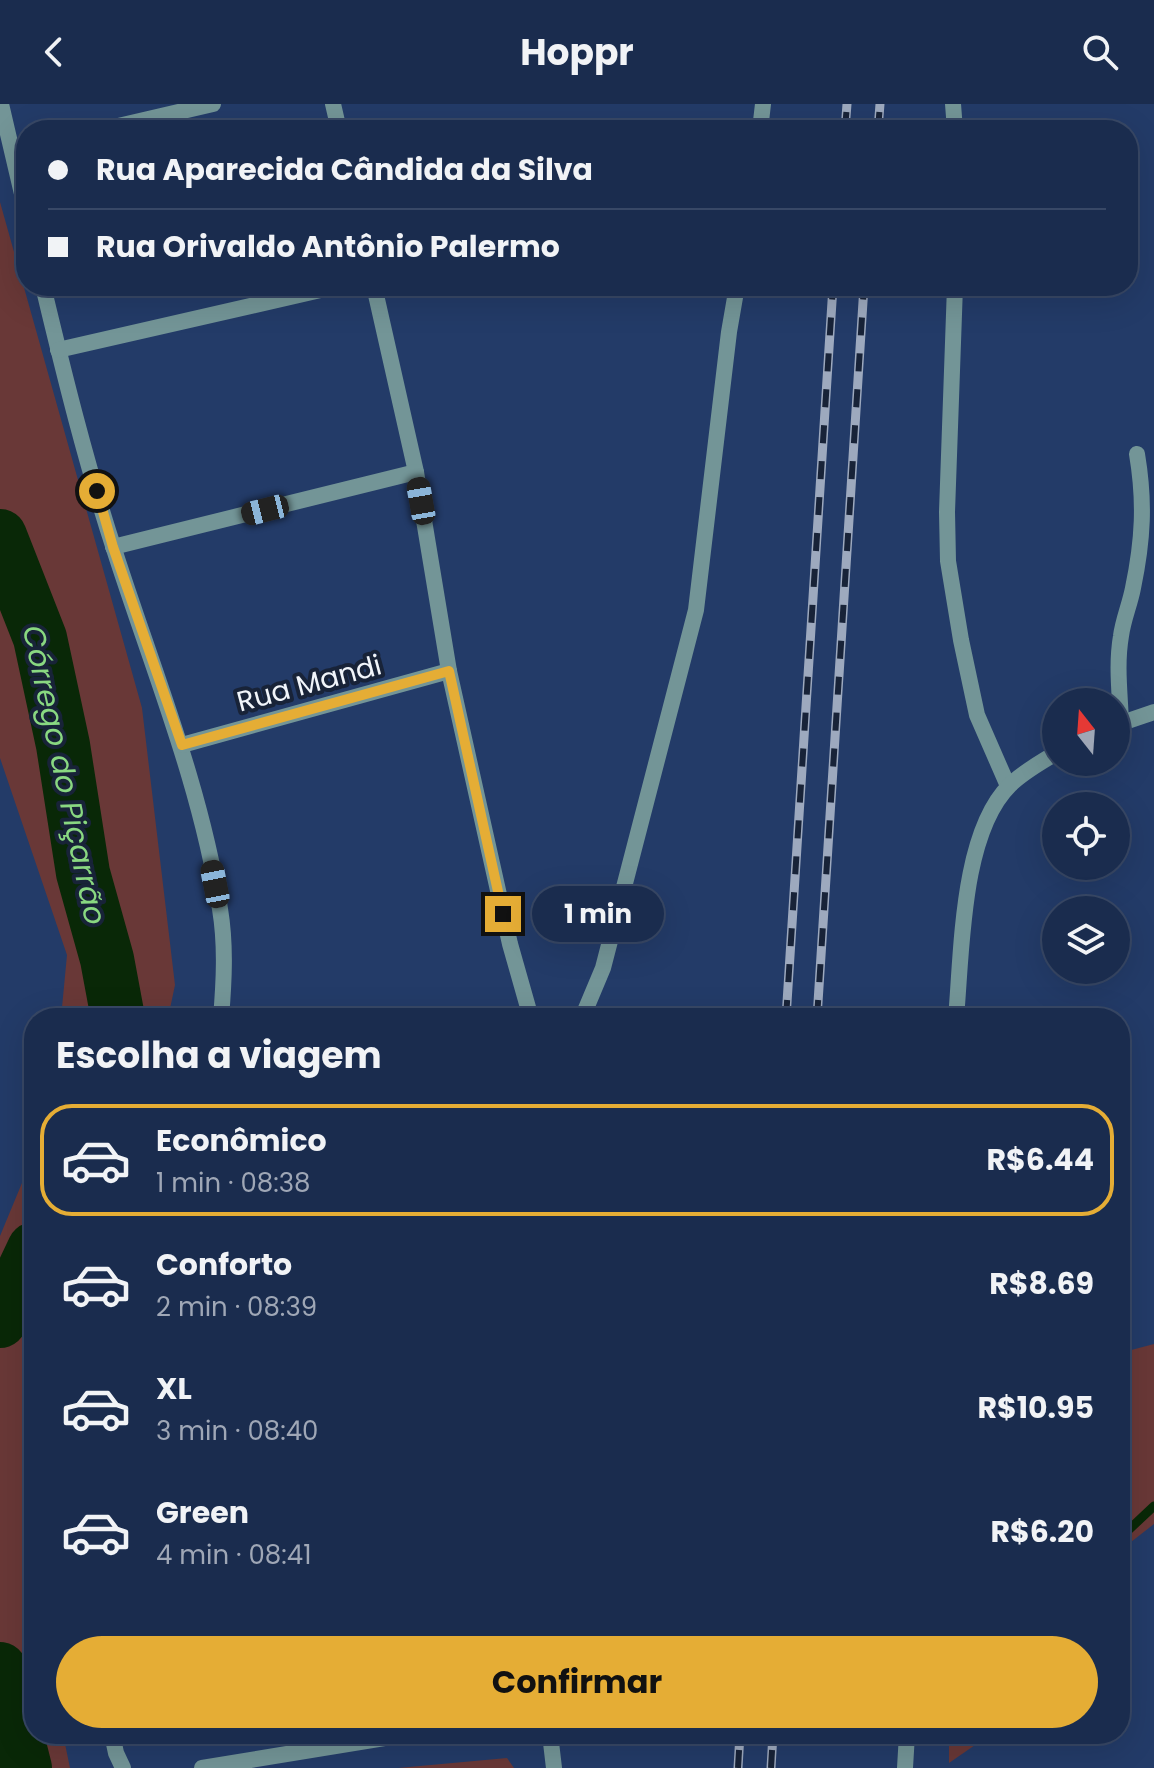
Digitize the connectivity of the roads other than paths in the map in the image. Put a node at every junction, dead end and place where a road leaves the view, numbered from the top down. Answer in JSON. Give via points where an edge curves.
{"nodes":[{"id":1,"x":1,"y":104,"type":"edge"},
{"id":2,"x":213,"y":104,"type":"edge"},
{"id":3,"x":144,"y":120,"type":"edge"},
{"id":4,"x":16,"y":142,"type":"edge"},
{"id":5,"x":45,"y":296,"type":"edge"},
{"id":6,"x":294,"y":296,"type":"edge"},
{"id":7,"x":376,"y":296,"type":"edge"},
{"id":8,"x":735,"y":296,"type":"edge"},
{"id":9,"x":955,"y":296,"type":"edge"},
{"id":10,"x":58,"y":350,"type":"junction"},
{"id":11,"x":1137,"y":454,"type":"dead end"},
{"id":12,"x":416,"y":472,"type":"junction"},
{"id":13,"x":113,"y":547,"type":"junction"},
{"id":14,"x":449,"y":671,"type":"junction"},
{"id":15,"x":1118,"y":688,"type":"edge"},
{"id":16,"x":1154,"y":712,"type":"edge"},
{"id":17,"x":1130,"y":720,"type":"edge"},
{"id":18,"x":182,"y":745,"type":"junction"},
{"id":19,"x":1042,"y":763,"type":"edge"},
{"id":20,"x":1008,"y":786,"type":"junction"},
{"id":21,"x":222,"y":1008,"type":"edge"},
{"id":22,"x":528,"y":1008,"type":"edge"},
{"id":23,"x":586,"y":1008,"type":"edge"},
{"id":24,"x":957,"y":1008,"type":"edge"},
{"id":25,"x":114,"y":1744,"type":"edge"},
{"id":26,"x":348,"y":1744,"type":"edge"},
{"id":27,"x":551,"y":1744,"type":"edge"},
{"id":28,"x":906,"y":1744,"type":"edge"},
{"id":29,"x":123,"y":1768,"type":"edge"},
{"id":30,"x":202,"y":1768,"type":"edge"},
{"id":31,"x":554,"y":1768,"type":"edge"},
{"id":32,"x":905,"y":1768,"type":"edge"}],
"edges":[{"from":1,"to":4,"type":"street"},
{"from":2,"to":3,"type":"street"},
{"from":5,"to":10,"type":"street"},
{"from":6,"to":10,"type":"street"},
{"from":7,"to":12,"type":"street"},
{"from":8,"to":23,"type":"street","via":[[696,610],[603,968]]},
{"from":9,"to":20,"type":"street","via":[[948,561],[977,715]]},
{"from":10,"to":13,"type":"street"},
{"from":11,"to":15,"type":"street","via":[[1144,519],[1120,637]]},
{"from":12,"to":13,"type":"street"},
{"from":12,"to":14,"type":"street"},
{"from":13,"to":18,"type":"street"},
{"from":14,"to":18,"type":"street","name":"Rua Mandi"},
{"from":14,"to":22,"type":"street"},
{"from":16,"to":17,"type":"street"},
{"from":18,"to":21,"type":"street","via":[[221,912]]},
{"from":19,"to":20,"type":"street"},
{"from":20,"to":24,"type":"street","via":[[981,830],[971,867]]},
{"from":25,"to":29,"type":"street"},
{"from":26,"to":30,"type":"street"},
{"from":27,"to":31,"type":"street"},
{"from":28,"to":32,"type":"street"}]}
